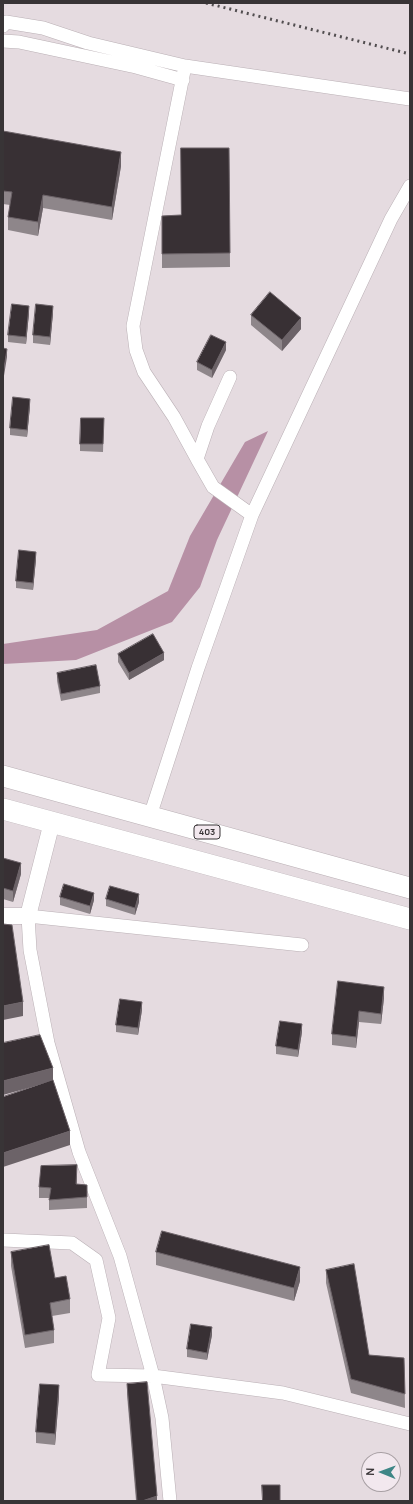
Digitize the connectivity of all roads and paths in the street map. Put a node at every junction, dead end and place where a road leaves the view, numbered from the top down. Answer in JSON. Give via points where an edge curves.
{"nodes":[{"id":1,"x":4,"y":23,"type":"edge"},
{"id":2,"x":3,"y":41,"type":"edge"},
{"id":3,"x":185,"y":66,"type":"junction"},
{"id":4,"x":183,"y":80,"type":"junction"},
{"id":5,"x":410,"y":99,"type":"edge"},
{"id":6,"x":410,"y":186,"type":"edge"},
{"id":7,"x":230,"y":377,"type":"dead end"},
{"id":8,"x":197,"y":459,"type":"junction"},
{"id":9,"x":247,"y":511,"type":"junction"},
{"id":10,"x":3,"y":776,"type":"edge"},
{"id":11,"x":3,"y":809,"type":"edge"},
{"id":12,"x":150,"y":816,"type":"junction"},
{"id":13,"x":52,"y":822,"type":"junction"},
{"id":14,"x":410,"y":888,"type":"edge"},
{"id":15,"x":3,"y":916,"type":"edge"},
{"id":16,"x":28,"y":916,"type":"junction"},
{"id":17,"x":410,"y":919,"type":"edge"},
{"id":18,"x":302,"y":945,"type":"dead end"},
{"id":19,"x":3,"y":1240,"type":"edge"},
{"id":20,"x":153,"y":1376,"type":"junction"},
{"id":21,"x":410,"y":1424,"type":"edge"},
{"id":22,"x":170,"y":1501,"type":"edge"}],
"edges":[{"from":1,"to":3,"type":"street","via":[[43,28],[88,43]]},
{"from":2,"to":4,"type":"street","via":[[19,42]]},
{"from":3,"to":4,"type":"street"},
{"from":3,"to":5,"type":"street"},
{"from":4,"to":8,"type":"street","via":[[133,326],[136,350],[144,372],[174,417]]},
{"from":6,"to":9,"type":"street"},
{"from":7,"to":8,"type":"street","via":[[208,426]]},
{"from":8,"to":9,"type":"street","via":[[213,487]]},
{"from":9,"to":12,"type":"street"},
{"from":10,"to":12,"type":"highway","number":"403"},
{"from":11,"to":13,"type":"highway"},
{"from":12,"to":14,"type":"highway","number":"403"},
{"from":13,"to":16,"type":"street"},
{"from":13,"to":17,"type":"highway"},
{"from":15,"to":16,"type":"street"},
{"from":16,"to":18,"type":"street"},
{"from":16,"to":20,"type":"street","via":[[30,950],[48,1043],[79,1152],[120,1256]]},
{"from":19,"to":20,"type":"street","via":[[72,1243],[96,1260],[109,1318],[98,1375]]},
{"from":20,"to":21,"type":"street","via":[[283,1393]]},
{"from":20,"to":22,"type":"street","via":[[162,1418]]}]}
